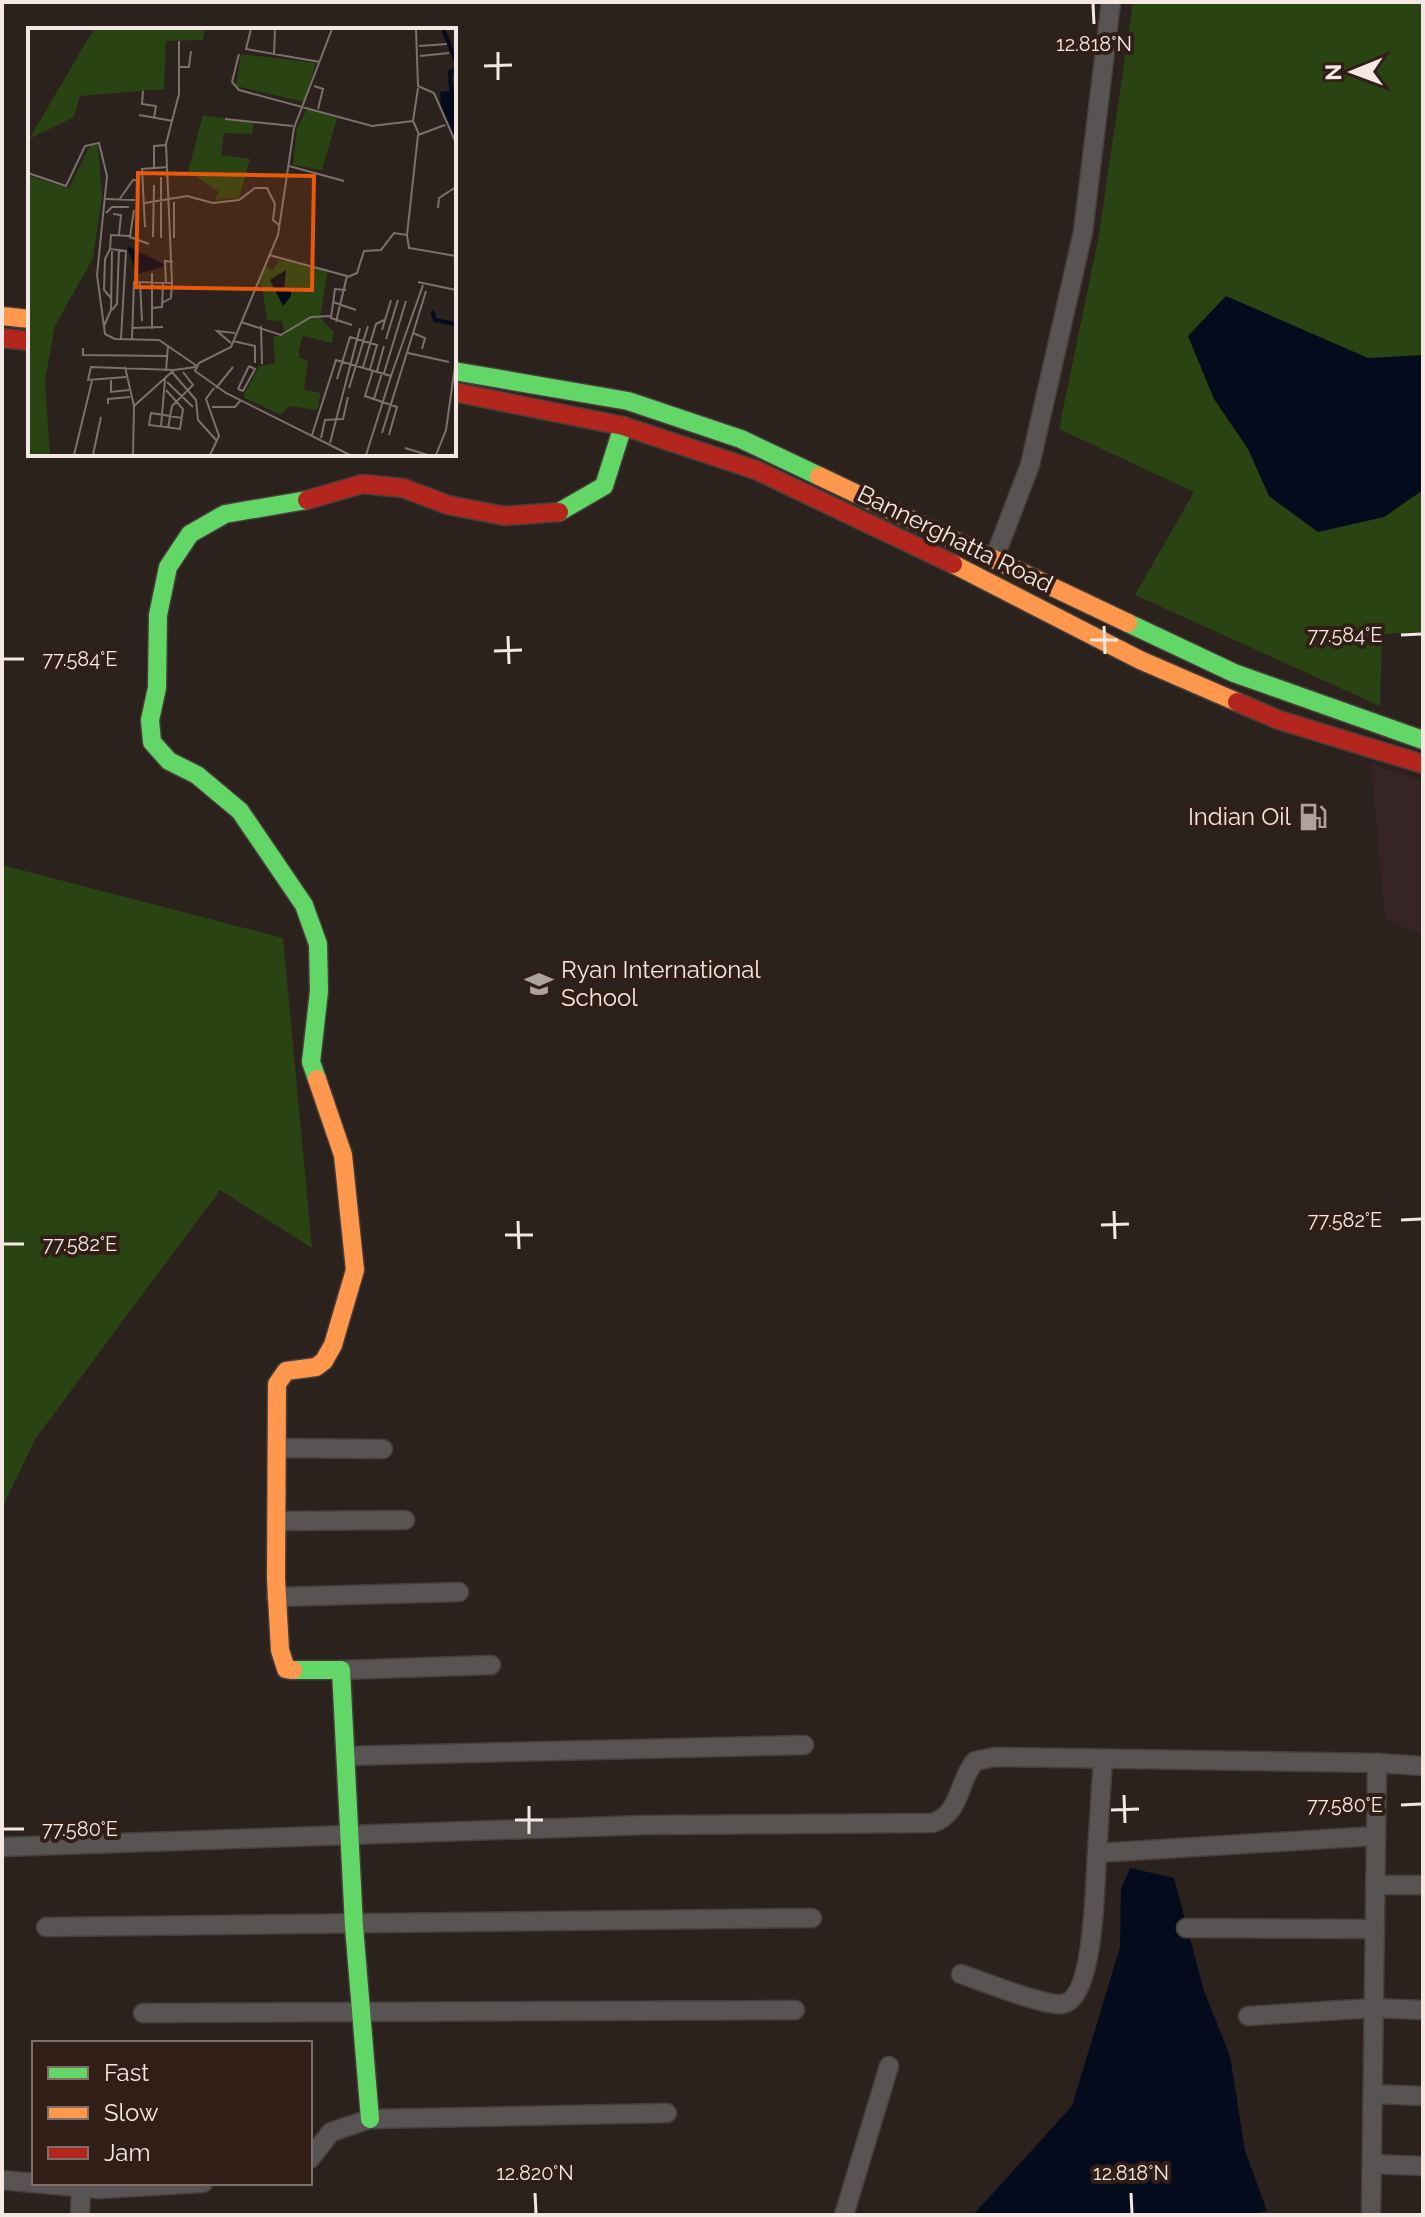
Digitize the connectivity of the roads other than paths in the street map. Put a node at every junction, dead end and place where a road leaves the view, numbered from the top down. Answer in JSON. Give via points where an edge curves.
{"nodes":[{"id":1,"x":1111,"y":2,"type":"edge"},
{"id":2,"x":2,"y":316,"type":"edge"},
{"id":3,"x":28,"y":319,"type":"edge"},
{"id":4,"x":2,"y":338,"type":"edge"},
{"id":5,"x":28,"y":341,"type":"edge"},
{"id":6,"x":456,"y":371,"type":"edge"},
{"id":7,"x":456,"y":392,"type":"edge"},
{"id":8,"x":623,"y":426,"type":"junction"},
{"id":9,"x":994,"y":559,"type":"junction"},
{"id":10,"x":1423,"y":740,"type":"edge"},
{"id":11,"x":1423,"y":764,"type":"edge"},
{"id":12,"x":278,"y":1448,"type":"junction"},
{"id":13,"x":383,"y":1449,"type":"dead end"},
{"id":14,"x":405,"y":1520,"type":"dead end"},
{"id":15,"x":277,"y":1521,"type":"junction"},
{"id":16,"x":459,"y":1592,"type":"dead end"},
{"id":17,"x":276,"y":1597,"type":"junction"},
{"id":18,"x":491,"y":1665,"type":"dead end"},
{"id":19,"x":341,"y":1670,"type":"junction"},
{"id":20,"x":804,"y":1745,"type":"dead end"},
{"id":21,"x":346,"y":1756,"type":"junction"},
{"id":22,"x":1103,"y":1759,"type":"junction"},
{"id":23,"x":1377,"y":1763,"type":"junction"},
{"id":24,"x":1423,"y":1766,"type":"edge"},
{"id":25,"x":352,"y":1835,"type":"junction"},
{"id":26,"x":1376,"y":1836,"type":"junction"},
{"id":27,"x":2,"y":1847,"type":"edge"},
{"id":28,"x":1097,"y":1853,"type":"junction"},
{"id":29,"x":1375,"y":1885,"type":"junction"},
{"id":30,"x":1423,"y":1885,"type":"edge"},
{"id":31,"x":812,"y":1918,"type":"dead end"},
{"id":32,"x":354,"y":1926,"type":"junction"},
{"id":33,"x":46,"y":1927,"type":"dead end"},
{"id":34,"x":1186,"y":1928,"type":"dead end"},
{"id":35,"x":1375,"y":1929,"type":"junction"},
{"id":36,"x":961,"y":1974,"type":"dead end"},
{"id":37,"x":1374,"y":2008,"type":"junction"},
{"id":38,"x":795,"y":2010,"type":"dead end"},
{"id":39,"x":1423,"y":2010,"type":"edge"},
{"id":40,"x":143,"y":2013,"type":"dead end"},
{"id":41,"x":361,"y":2013,"type":"junction"},
{"id":42,"x":1248,"y":2016,"type":"dead end"},
{"id":43,"x":889,"y":2066,"type":"dead end"},
{"id":44,"x":1373,"y":2094,"type":"junction"},
{"id":45,"x":1423,"y":2096,"type":"edge"},
{"id":46,"x":667,"y":2113,"type":"dead end"},
{"id":47,"x":370,"y":2119,"type":"junction"},
{"id":48,"x":312,"y":2132,"type":"edge"},
{"id":49,"x":331,"y":2132,"type":"junction"},
{"id":50,"x":312,"y":2156,"type":"edge"},
{"id":51,"x":1372,"y":2164,"type":"junction"},
{"id":52,"x":1423,"y":2166,"type":"edge"},
{"id":53,"x":2,"y":2180,"type":"edge"},
{"id":54,"x":32,"y":2183,"type":"edge"},
{"id":55,"x":51,"y":2185,"type":"edge"},
{"id":56,"x":154,"y":2185,"type":"edge"},
{"id":57,"x":81,"y":2188,"type":"junction"},
{"id":58,"x":80,"y":2215,"type":"edge"},
{"id":59,"x":844,"y":2215,"type":"edge"},
{"id":60,"x":1371,"y":2215,"type":"edge"}],
"edges":[{"from":1,"to":9,"type":"street","via":[[1083,232],[1030,465]]},
{"from":2,"to":3,"type":"street"},
{"from":4,"to":5,"type":"street"},
{"from":6,"to":9,"type":"street","name":"Bannerghatta Road","via":[[628,401],[708,427],[778,454]]},
{"from":7,"to":8,"type":"street","name":"Bannerghatta Road"},
{"from":8,"to":11,"type":"street","name":"Bannerghatta Road","via":[[756,470],[1140,660],[1279,720]]},
{"from":8,"to":12,"type":"street","via":[[604,486],[554,514],[505,516],[448,505],[403,488],[362,484],[323,497],[225,514],[190,534],[168,567],[158,615],[152,742],[169,761],[197,775],[240,811],[304,905],[318,944],[311,1062],[343,1155],[355,1270],[324,1361],[279,1377]]},
{"from":9,"to":10,"type":"street","name":"Bannerghatta Road","via":[[1234,673]]},
{"from":12,"to":13,"type":"street"},
{"from":12,"to":15,"type":"street"},
{"from":14,"to":15,"type":"street"},
{"from":15,"to":17,"type":"street"},
{"from":16,"to":17,"type":"street"},
{"from":17,"to":19,"type":"street","via":[[280,1658],[286,1669]]},
{"from":18,"to":19,"type":"street"},
{"from":19,"to":21,"type":"street"},
{"from":20,"to":21,"type":"street"},
{"from":21,"to":25,"type":"street"},
{"from":22,"to":23,"type":"street"},
{"from":22,"to":25,"type":"street","via":[[975,1761],[953,1811],[933,1823]]},
{"from":22,"to":28,"type":"street"},
{"from":23,"to":24,"type":"street"},
{"from":23,"to":26,"type":"street"},
{"from":25,"to":27,"type":"street"},
{"from":25,"to":32,"type":"street"},
{"from":26,"to":28,"type":"street"},
{"from":26,"to":29,"type":"street"},
{"from":28,"to":36,"type":"street","via":[[1088,1959],[1084,1980],[1071,2000],[1062,2004],[1029,1997]]},
{"from":29,"to":30,"type":"street"},
{"from":29,"to":35,"type":"street"},
{"from":31,"to":32,"type":"street"},
{"from":32,"to":33,"type":"street"},
{"from":32,"to":41,"type":"street"},
{"from":34,"to":35,"type":"street"},
{"from":35,"to":37,"type":"street"},
{"from":37,"to":39,"type":"street"},
{"from":37,"to":42,"type":"street"},
{"from":37,"to":44,"type":"street"},
{"from":38,"to":41,"type":"street"},
{"from":40,"to":41,"type":"street"},
{"from":41,"to":47,"type":"street"},
{"from":43,"to":59,"type":"street"},
{"from":44,"to":45,"type":"street"},
{"from":44,"to":51,"type":"street"},
{"from":46,"to":47,"type":"street"},
{"from":47,"to":49,"type":"street"},
{"from":48,"to":49,"type":"street"},
{"from":49,"to":50,"type":"street"},
{"from":51,"to":52,"type":"street"},
{"from":51,"to":60,"type":"street"},
{"from":53,"to":54,"type":"street"},
{"from":55,"to":57,"type":"street"},
{"from":56,"to":57,"type":"street"},
{"from":57,"to":58,"type":"street"}]}
